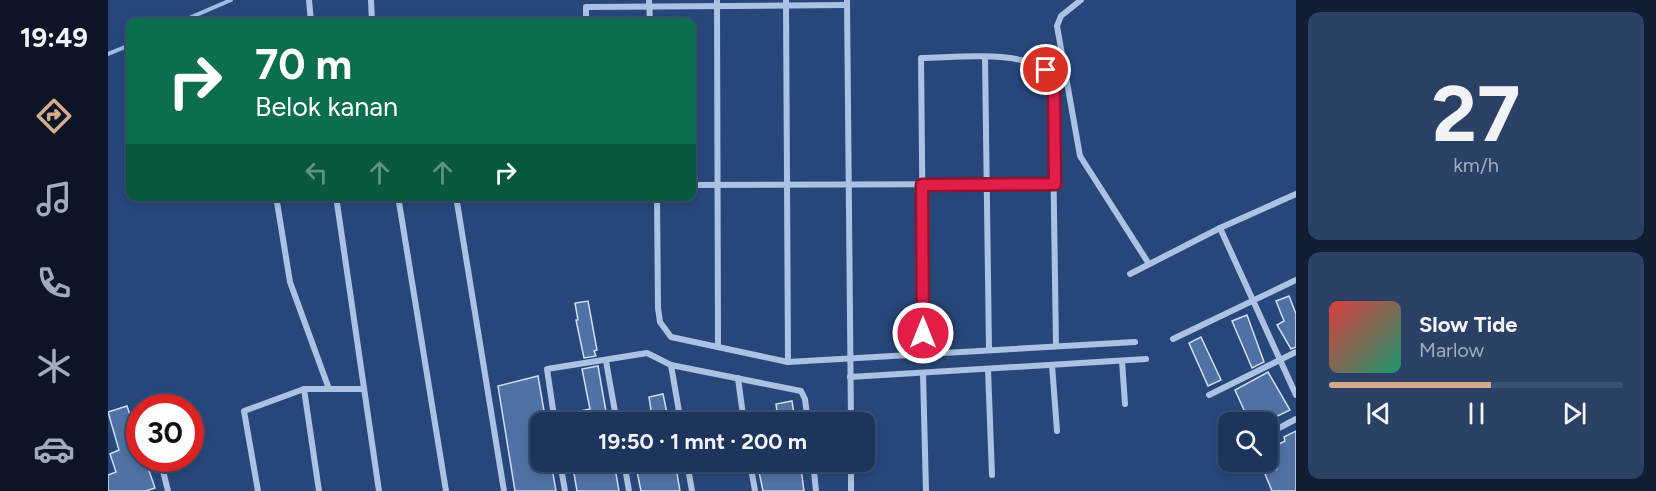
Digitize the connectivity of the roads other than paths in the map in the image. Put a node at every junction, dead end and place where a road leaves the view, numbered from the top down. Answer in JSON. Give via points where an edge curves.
{"nodes":[{"id":1,"x":309,"y":0,"type":"edge"},
{"id":2,"x":371,"y":0,"type":"edge"},
{"id":3,"x":1081,"y":0,"type":"edge"},
{"id":4,"x":847,"y":2,"type":"edge"},
{"id":5,"x":649,"y":3,"type":"edge"},
{"id":6,"x":717,"y":3,"type":"edge"},
{"id":7,"x":786,"y":3,"type":"edge"},
{"id":8,"x":311,"y":18,"type":"edge"},
{"id":9,"x":372,"y":18,"type":"edge"},
{"id":10,"x":586,"y":18,"type":"edge"},
{"id":11,"x":650,"y":18,"type":"edge"},
{"id":12,"x":985,"y":58,"type":"junction"},
{"id":13,"x":987,"y":184,"type":"junction"},
{"id":14,"x":1055,"y":184,"type":"junction"},
{"id":15,"x":696,"y":185,"type":"edge"},
{"id":16,"x":717,"y":185,"type":"junction"},
{"id":17,"x":922,"y":185,"type":"junction"},
{"id":18,"x":785,"y":186,"type":"junction"},
{"id":19,"x":848,"y":186,"type":"junction"},
{"id":20,"x":1296,"y":194,"type":"edge"},
{"id":21,"x":277,"y":201,"type":"edge"},
{"id":22,"x":337,"y":201,"type":"edge"},
{"id":23,"x":399,"y":201,"type":"edge"},
{"id":24,"x":457,"y":201,"type":"edge"},
{"id":25,"x":657,"y":201,"type":"edge"},
{"id":26,"x":1220,"y":228,"type":"junction"},
{"id":27,"x":1149,"y":264,"type":"junction"},
{"id":28,"x":1130,"y":274,"type":"dead end"},
{"id":29,"x":1296,"y":280,"type":"edge"},
{"id":30,"x":1253,"y":299,"type":"junction"},
{"id":31,"x":1173,"y":339,"type":"dead end"},
{"id":32,"x":1135,"y":342,"type":"dead end"},
{"id":33,"x":1056,"y":346,"type":"junction"},
{"id":34,"x":718,"y":347,"type":"junction"},
{"id":35,"x":989,"y":350,"type":"junction"},
{"id":36,"x":1296,"y":352,"type":"edge"},
{"id":37,"x":924,"y":354,"type":"junction"},
{"id":38,"x":850,"y":358,"type":"junction"},
{"id":39,"x":1146,"y":359,"type":"dead end"},
{"id":40,"x":1280,"y":360,"type":"junction"},
{"id":41,"x":606,"y":361,"type":"junction"},
{"id":42,"x":1122,"y":361,"type":"junction"},
{"id":43,"x":788,"y":362,"type":"junction"},
{"id":44,"x":671,"y":365,"type":"junction"},
{"id":45,"x":1052,"y":365,"type":"junction"},
{"id":46,"x":988,"y":369,"type":"junction"},
{"id":47,"x":923,"y":373,"type":"junction"},
{"id":48,"x":850,"y":377,"type":"junction"},
{"id":49,"x":738,"y":378,"type":"junction"},
{"id":50,"x":304,"y":389,"type":"junction"},
{"id":51,"x":329,"y":389,"type":"junction"},
{"id":52,"x":363,"y":389,"type":"junction"},
{"id":53,"x":1209,"y":395,"type":"dead end"},
{"id":54,"x":1296,"y":395,"type":"edge"},
{"id":55,"x":1125,"y":404,"type":"dead end"},
{"id":56,"x":553,"y":412,"type":"edge"},
{"id":57,"x":615,"y":412,"type":"edge"},
{"id":58,"x":679,"y":412,"type":"edge"},
{"id":59,"x":743,"y":412,"type":"edge"},
{"id":60,"x":807,"y":412,"type":"edge"},
{"id":61,"x":851,"y":412,"type":"edge"},
{"id":62,"x":1296,"y":419,"type":"edge"},
{"id":63,"x":1278,"y":429,"type":"edge"},
{"id":64,"x":1057,"y":430,"type":"dead end"},
{"id":65,"x":163,"y":472,"type":"edge"},
{"id":66,"x":561,"y":472,"type":"edge"},
{"id":67,"x":626,"y":472,"type":"edge"},
{"id":68,"x":689,"y":472,"type":"edge"},
{"id":69,"x":752,"y":472,"type":"edge"},
{"id":70,"x":814,"y":472,"type":"edge"},
{"id":71,"x":851,"y":472,"type":"edge"},
{"id":72,"x":993,"y":475,"type":"dead end"},
{"id":73,"x":168,"y":491,"type":"edge"},
{"id":74,"x":258,"y":491,"type":"edge"},
{"id":75,"x":319,"y":491,"type":"edge"},
{"id":76,"x":379,"y":491,"type":"edge"},
{"id":77,"x":446,"y":491,"type":"edge"},
{"id":78,"x":504,"y":491,"type":"edge"},
{"id":79,"x":564,"y":491,"type":"edge"},
{"id":80,"x":629,"y":491,"type":"edge"},
{"id":81,"x":692,"y":491,"type":"edge"},
{"id":82,"x":755,"y":491,"type":"edge"},
{"id":83,"x":816,"y":491,"type":"edge"},
{"id":84,"x":851,"y":491,"type":"edge"},
{"id":85,"x":926,"y":491,"type":"edge"}],
"edges":[{"from":1,"to":8,"type":"street"},
{"from":2,"to":9,"type":"street"},
{"from":3,"to":27,"type":"street","via":[[1061,16],[1057,26],[1076,143],[1085,166]]},
{"from":4,"to":7,"type":"street"},
{"from":4,"to":19,"type":"street"},
{"from":5,"to":6,"type":"street"},
{"from":5,"to":10,"type":"street","via":[[586,7]]},
{"from":5,"to":11,"type":"street"},
{"from":6,"to":7,"type":"street"},
{"from":6,"to":16,"type":"street"},
{"from":7,"to":18,"type":"street"},
{"from":12,"to":13,"type":"street"},
{"from":12,"to":14,"type":"street","via":[[1030,61],[1052,78]]},
{"from":12,"to":17,"type":"street","via":[[921,58]]},
{"from":13,"to":14,"type":"street"},
{"from":13,"to":17,"type":"street"},
{"from":13,"to":35,"type":"street"},
{"from":14,"to":33,"type":"street"},
{"from":15,"to":16,"type":"street"},
{"from":16,"to":18,"type":"street"},
{"from":16,"to":34,"type":"street"},
{"from":17,"to":19,"type":"street"},
{"from":17,"to":37,"type":"street"},
{"from":18,"to":19,"type":"street"},
{"from":18,"to":43,"type":"street"},
{"from":19,"to":38,"type":"street"},
{"from":20,"to":26,"type":"street"},
{"from":21,"to":51,"type":"street","via":[[290,282]]},
{"from":22,"to":52,"type":"street"},
{"from":23,"to":77,"type":"street"},
{"from":24,"to":78,"type":"street"},
{"from":25,"to":34,"type":"street","via":[[660,322],[671,337]]},
{"from":26,"to":27,"type":"street"},
{"from":26,"to":30,"type":"street"},
{"from":27,"to":28,"type":"street"},
{"from":29,"to":30,"type":"street"},
{"from":30,"to":31,"type":"street"},
{"from":30,"to":40,"type":"street"},
{"from":32,"to":33,"type":"street"},
{"from":33,"to":35,"type":"street"},
{"from":34,"to":43,"type":"street"},
{"from":35,"to":37,"type":"street"},
{"from":36,"to":40,"type":"street"},
{"from":37,"to":38,"type":"street"},
{"from":38,"to":43,"type":"street"},
{"from":38,"to":48,"type":"street"},
{"from":39,"to":42,"type":"street"},
{"from":40,"to":53,"type":"street"},
{"from":40,"to":54,"type":"street"},
{"from":41,"to":44,"type":"street","via":[[647,353]]},
{"from":41,"to":56,"type":"street","via":[[547,369]]},
{"from":41,"to":57,"type":"street"},
{"from":42,"to":45,"type":"street"},
{"from":42,"to":55,"type":"street"},
{"from":44,"to":49,"type":"street"},
{"from":44,"to":58,"type":"street"},
{"from":45,"to":46,"type":"street"},
{"from":45,"to":64,"type":"street"},
{"from":46,"to":47,"type":"street"},
{"from":46,"to":72,"type":"street"},
{"from":47,"to":48,"type":"street"},
{"from":47,"to":85,"type":"street"},
{"from":48,"to":61,"type":"street"},
{"from":49,"to":59,"type":"street"},
{"from":49,"to":60,"type":"street","via":[[801,391]]},
{"from":50,"to":51,"type":"street"},
{"from":50,"to":74,"type":"street","via":[[244,411]]},
{"from":50,"to":75,"type":"street"},
{"from":51,"to":52,"type":"street"},
{"from":52,"to":76,"type":"street"},
{"from":62,"to":63,"type":"street"},
{"from":65,"to":73,"type":"street"},
{"from":66,"to":79,"type":"street"},
{"from":67,"to":80,"type":"street"},
{"from":68,"to":81,"type":"street"},
{"from":69,"to":82,"type":"street"},
{"from":70,"to":83,"type":"street"},
{"from":71,"to":84,"type":"street"}]}
